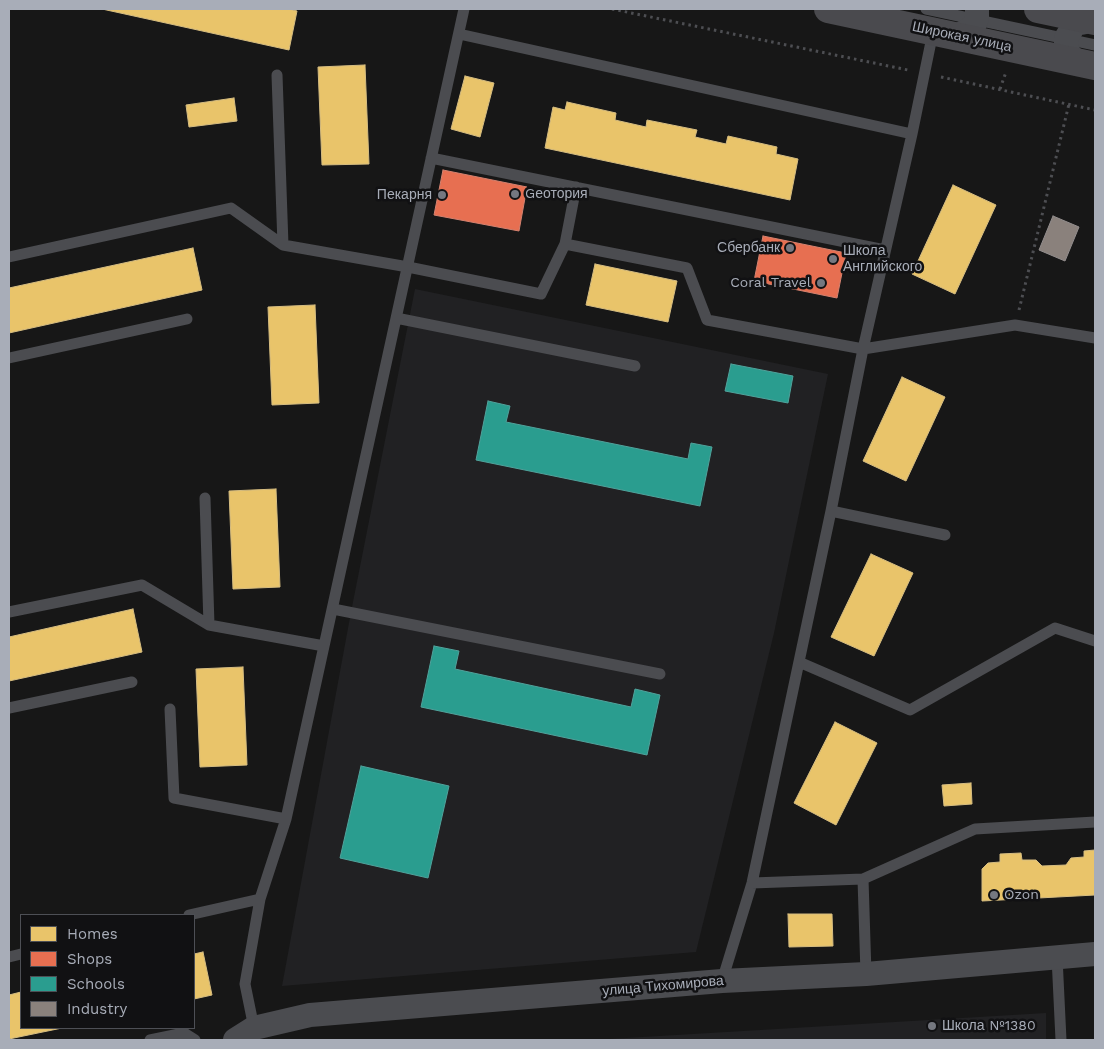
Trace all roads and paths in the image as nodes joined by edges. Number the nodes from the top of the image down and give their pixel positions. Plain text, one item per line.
1 (464, 9) edge
2 (612, 9) edge
3 (828, 9) edge
4 (1038, 9) edge
5 (977, 14) edge
6 (937, 25) edge
7 (459, 34) junction
8 (1093, 37) edge
9 (1066, 39) junction
10 (1008, 67) dead end
11 (924, 74) junction
12 (277, 75) dead end
13 (1000, 89) junction
14 (1069, 104) junction
15 (1095, 110) edge
16 (912, 134) junction
17 (431, 158) junction
18 (576, 187) junction
19 (565, 244) junction
20 (283, 246) junction
21 (885, 250) junction
22 (9, 257) edge
23 (408, 267) junction
24 (396, 318) junction
25 (187, 319) dead end
26 (1015, 326) junction
27 (1095, 338) edge
28 (862, 349) junction
29 (9, 358) edge
30 (635, 366) dead end
31 (205, 498) dead end
32 (831, 511) junction
33 (945, 535) dead end
34 (333, 609) junction
35 (9, 612) edge
36 (209, 625) junction
37 (1095, 641) edge
38 (324, 646) junction
39 (799, 662) junction
40 (660, 674) dead end
41 (132, 682) dead end
42 (9, 708) edge
43 (170, 709) dead end
44 (286, 819) junction
45 (1095, 822) edge
46 (863, 880) junction
47 (752, 883) junction
48 (260, 899) junction
49 (192, 914) edge
50 (1095, 954) edge
51 (1057, 957) junction
52 (866, 974) junction
53 (722, 981) junction
54 (245, 1034) edge
55 (150, 1040) edge
56 (195, 1040) edge
57 (1061, 1040) edge

1 - 7 lane
2 - 11 path
3 - 6 main road, Широкая улица
4 - 8 main road
5 - 6 lane, Широкая улица
5 - 6 street
5 - 9 lane, Широкая улица
6 - 8 main road, Широкая улица
6 - 11 lane
7 - 16 lane
7 - 17 lane
8 - 9 street
8 - 9 street
10 - 13 path
11 - 13 path
11 - 16 lane
12 - 20 lane
13 - 14 path
14 - 15 path
14 - 26 path
16 - 21 lane
17 - 18 lane
17 - 23 lane
18 - 19 lane
18 - 21 lane
19 - 23 lane
19 - 28 lane
20 - 22 lane
20 - 23 lane
21 - 28 lane
23 - 24 lane
24 - 30 lane
24 - 34 lane
25 - 29 lane
26 - 27 lane
26 - 28 lane
28 - 32 lane
31 - 36 lane
32 - 33 lane
32 - 39 lane
34 - 38 lane
34 - 40 lane
35 - 36 lane
36 - 38 lane
37 - 39 lane
38 - 44 lane
39 - 47 lane
41 - 42 lane
43 - 44 lane
44 - 48 lane
45 - 46 lane
46 - 47 lane
46 - 52 lane
47 - 53 lane
48 - 49 lane
48 - 54 lane
50 - 51 street, улица Тихомирова
51 - 52 street, улица Тихомирова
51 - 57 lane
52 - 53 street, улица Тихомирова
53 - 54 street, улица Тихомирова
55 - 56 lane

